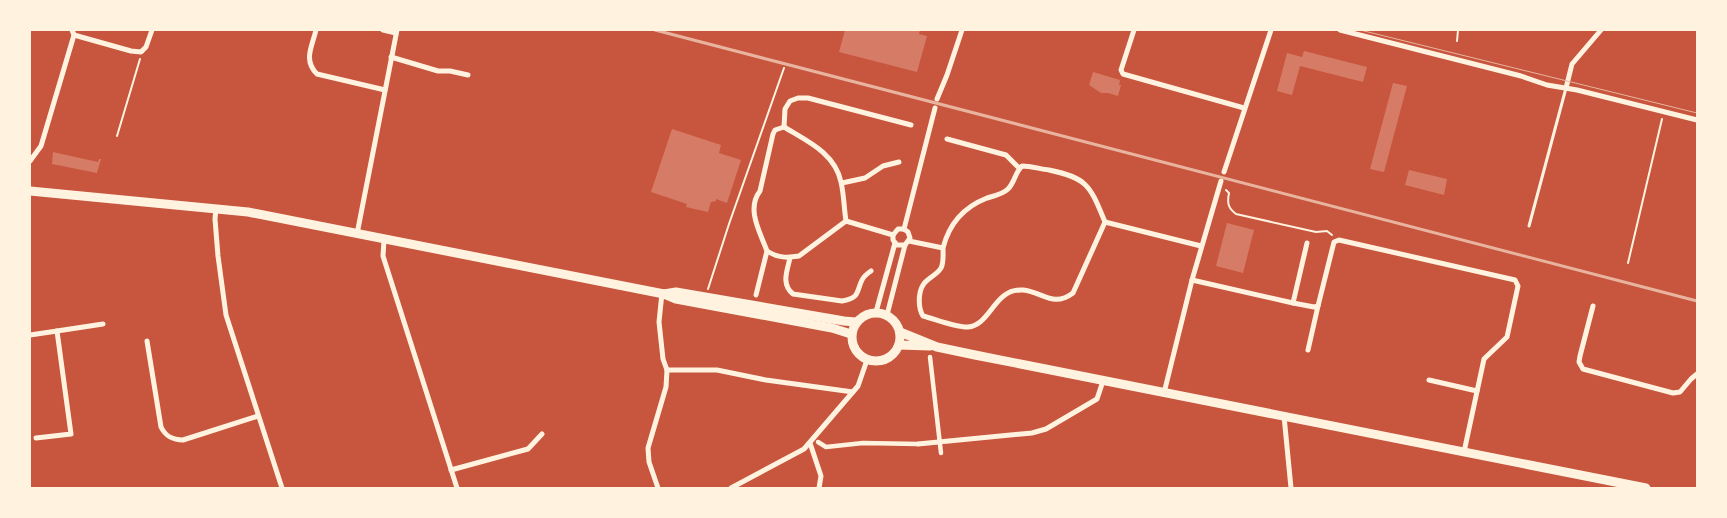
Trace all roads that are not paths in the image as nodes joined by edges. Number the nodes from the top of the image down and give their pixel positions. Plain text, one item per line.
1 (152, 30) edge
2 (316, 30) edge
3 (383, 30) edge
4 (962, 30) edge
5 (1134, 30) edge
6 (1270, 30) edge
7 (1340, 30) edge
8 (1601, 30) edge
9 (73, 32) edge
10 (397, 32) edge
11 (391, 57) junction
12 (468, 75) dead end
13 (1566, 88) junction
14 (385, 90) junction
15 (937, 99) dead end
16 (935, 108) dead end
17 (1244, 108) junction
18 (1697, 120) edge
19 (911, 125) dead end
20 (784, 127) junction
21 (947, 139) dead end
22 (30, 161) edge
23 (899, 162) dead end
24 (1019, 168) junction
25 (1224, 172) dead end
26 (1221, 181) dead end
27 (842, 183) junction
28 (30, 191) edge
29 (216, 208) junction
30 (846, 221) junction
31 (1105, 222) junction
32 (1529, 226) dead end
33 (904, 229) junction
34 (357, 234) junction
35 (893, 235) junction
36 (384, 240) junction
37 (895, 243) junction
38 (907, 243) junction
39 (1307, 243) dead end
40 (1202, 246) junction
41 (943, 248) junction
42 (767, 251) junction
43 (790, 258) junction
44 (871, 271) dead end
45 (1192, 280) junction
46 (663, 294) junction
47 (756, 295) dead end
48 (1293, 303) junction
49 (1318, 306) junction
50 (1593, 306) dead end
51 (876, 312) junction
52 (887, 315) junction
53 (856, 322) junction
54 (103, 324) dead end
55 (57, 330) junction
56 (900, 332) junction
57 (851, 334) junction
58 (30, 335) edge
59 (147, 341) dead end
60 (899, 345) junction
61 (937, 347) junction
62 (1308, 350) dead end
63 (930, 357) dead end
64 (867, 360) junction
65 (667, 370) junction
66 (1697, 374) edge
67 (1429, 380) dead end
68 (1103, 382) junction
69 (1477, 391) junction
70 (853, 392) junction
71 (1164, 394) junction
72 (258, 416) junction
73 (1284, 416) junction
74 (542, 434) dead end
75 (36, 438) dead end
76 (818, 442) dead end
77 (940, 442) junction
78 (810, 443) junction
79 (918, 444) joint
80 (1464, 452) junction
81 (941, 453) dead end
82 (451, 470) junction
83 (282, 488) edge
84 (457, 488) edge
85 (658, 488) edge
86 (731, 488) edge
87 (819, 488) edge
88 (1291, 488) edge
89 (1646, 488) edge

1 - 9 street
2 - 14 street
3 - 10 street
4 - 15 street
5 - 17 street
6 - 17 street
7 - 13 street
8 - 13 street
9 - 22 street
10 - 11 street
11 - 12 street
11 - 14 street
13 - 18 street
13 - 32 lane
14 - 34 street
16 - 33 street
17 - 25 street
19 - 20 street
20 - 27 street
20 - 42 street
21 - 24 street
23 - 27 street
24 - 31 street
24 - 41 street
26 - 40 street
27 - 30 street
28 - 29 main road
29 - 34 main road
29 - 72 street
30 - 35 street
30 - 43 street
31 - 40 street
31 - 41 street
33 - 35 street
33 - 38 street
34 - 36 main road
35 - 37 street
36 - 46 main road
36 - 82 street
37 - 38 street
37 - 51 street
38 - 41 street
38 - 52 street
39 - 48 street
40 - 45 street
42 - 43 street
42 - 47 street
43 - 44 street
45 - 48 street
45 - 71 street
46 - 53 main road
46 - 57 main road
46 - 65 street
48 - 49 street
49 - 62 street
49 - 69 street
50 - 66 street
51 - 52 main road
51 - 53 main road
52 - 56 main road
53 - 57 main road
54 - 55 street
55 - 58 street
55 - 75 street
56 - 60 main road
56 - 61 main road
57 - 64 main road
59 - 72 street
60 - 61 main road
60 - 64 main road
61 - 68 main road
63 - 77 street
64 - 70 street
65 - 70 street
65 - 85 street
67 - 69 street
68 - 71 main road
68 - 77 street
69 - 80 street
70 - 78 street
71 - 73 main road
72 - 83 street
73 - 80 main road
73 - 88 street
74 - 82 street
76 - 79 street
77 - 79 street
77 - 81 street
78 - 86 street
78 - 87 street
80 - 89 main road
82 - 84 street

